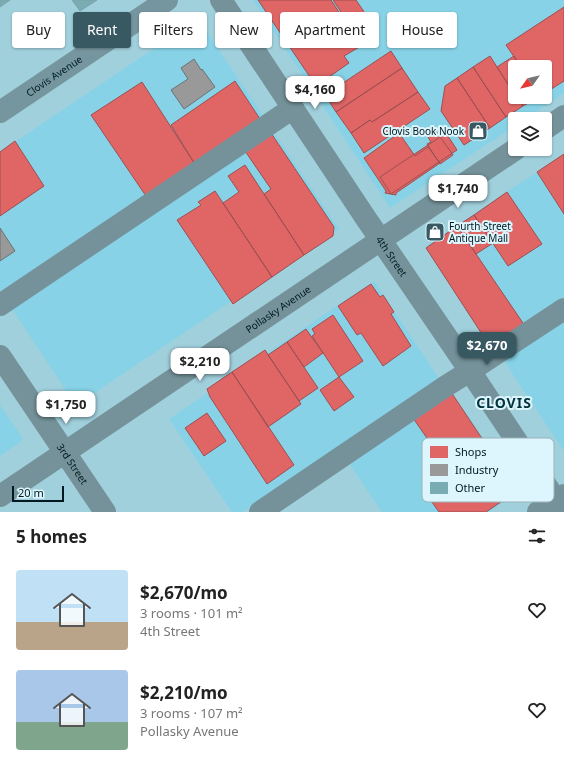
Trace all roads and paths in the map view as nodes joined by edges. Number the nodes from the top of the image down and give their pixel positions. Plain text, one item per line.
1 (167, 0) edge
2 (221, 0) edge
3 (293, 108) junction
4 (0, 112) edge
5 (564, 116) edge
6 (552, 124) edge
7 (508, 154) edge
8 (381, 240) junction
9 (0, 305) edge
10 (564, 309) edge
11 (0, 356) edge
12 (470, 372) junction
13 (516, 438) edge
14 (65, 453) junction
15 (554, 493) edge
16 (0, 496) edge
17 (561, 503) edge
18 (104, 512) edge
19 (260, 512) edge
20 (538, 512) edge

1 - 4 main road, Clovis Avenue
2 - 3 street, 4th Street
3 - 8 street, 4th Street
3 - 9 street
5 - 6 street
7 - 8 street, Pollasky Avenue
8 - 12 street, 4th Street
8 - 14 street, Pollasky Avenue
10 - 12 street
11 - 14 street, 3rd Street
12 - 13 street, 4th Street
12 - 19 street
14 - 16 street, Pollasky Avenue
14 - 18 street, 3rd Street
15 - 17 street, 4th Street
17 - 20 street

